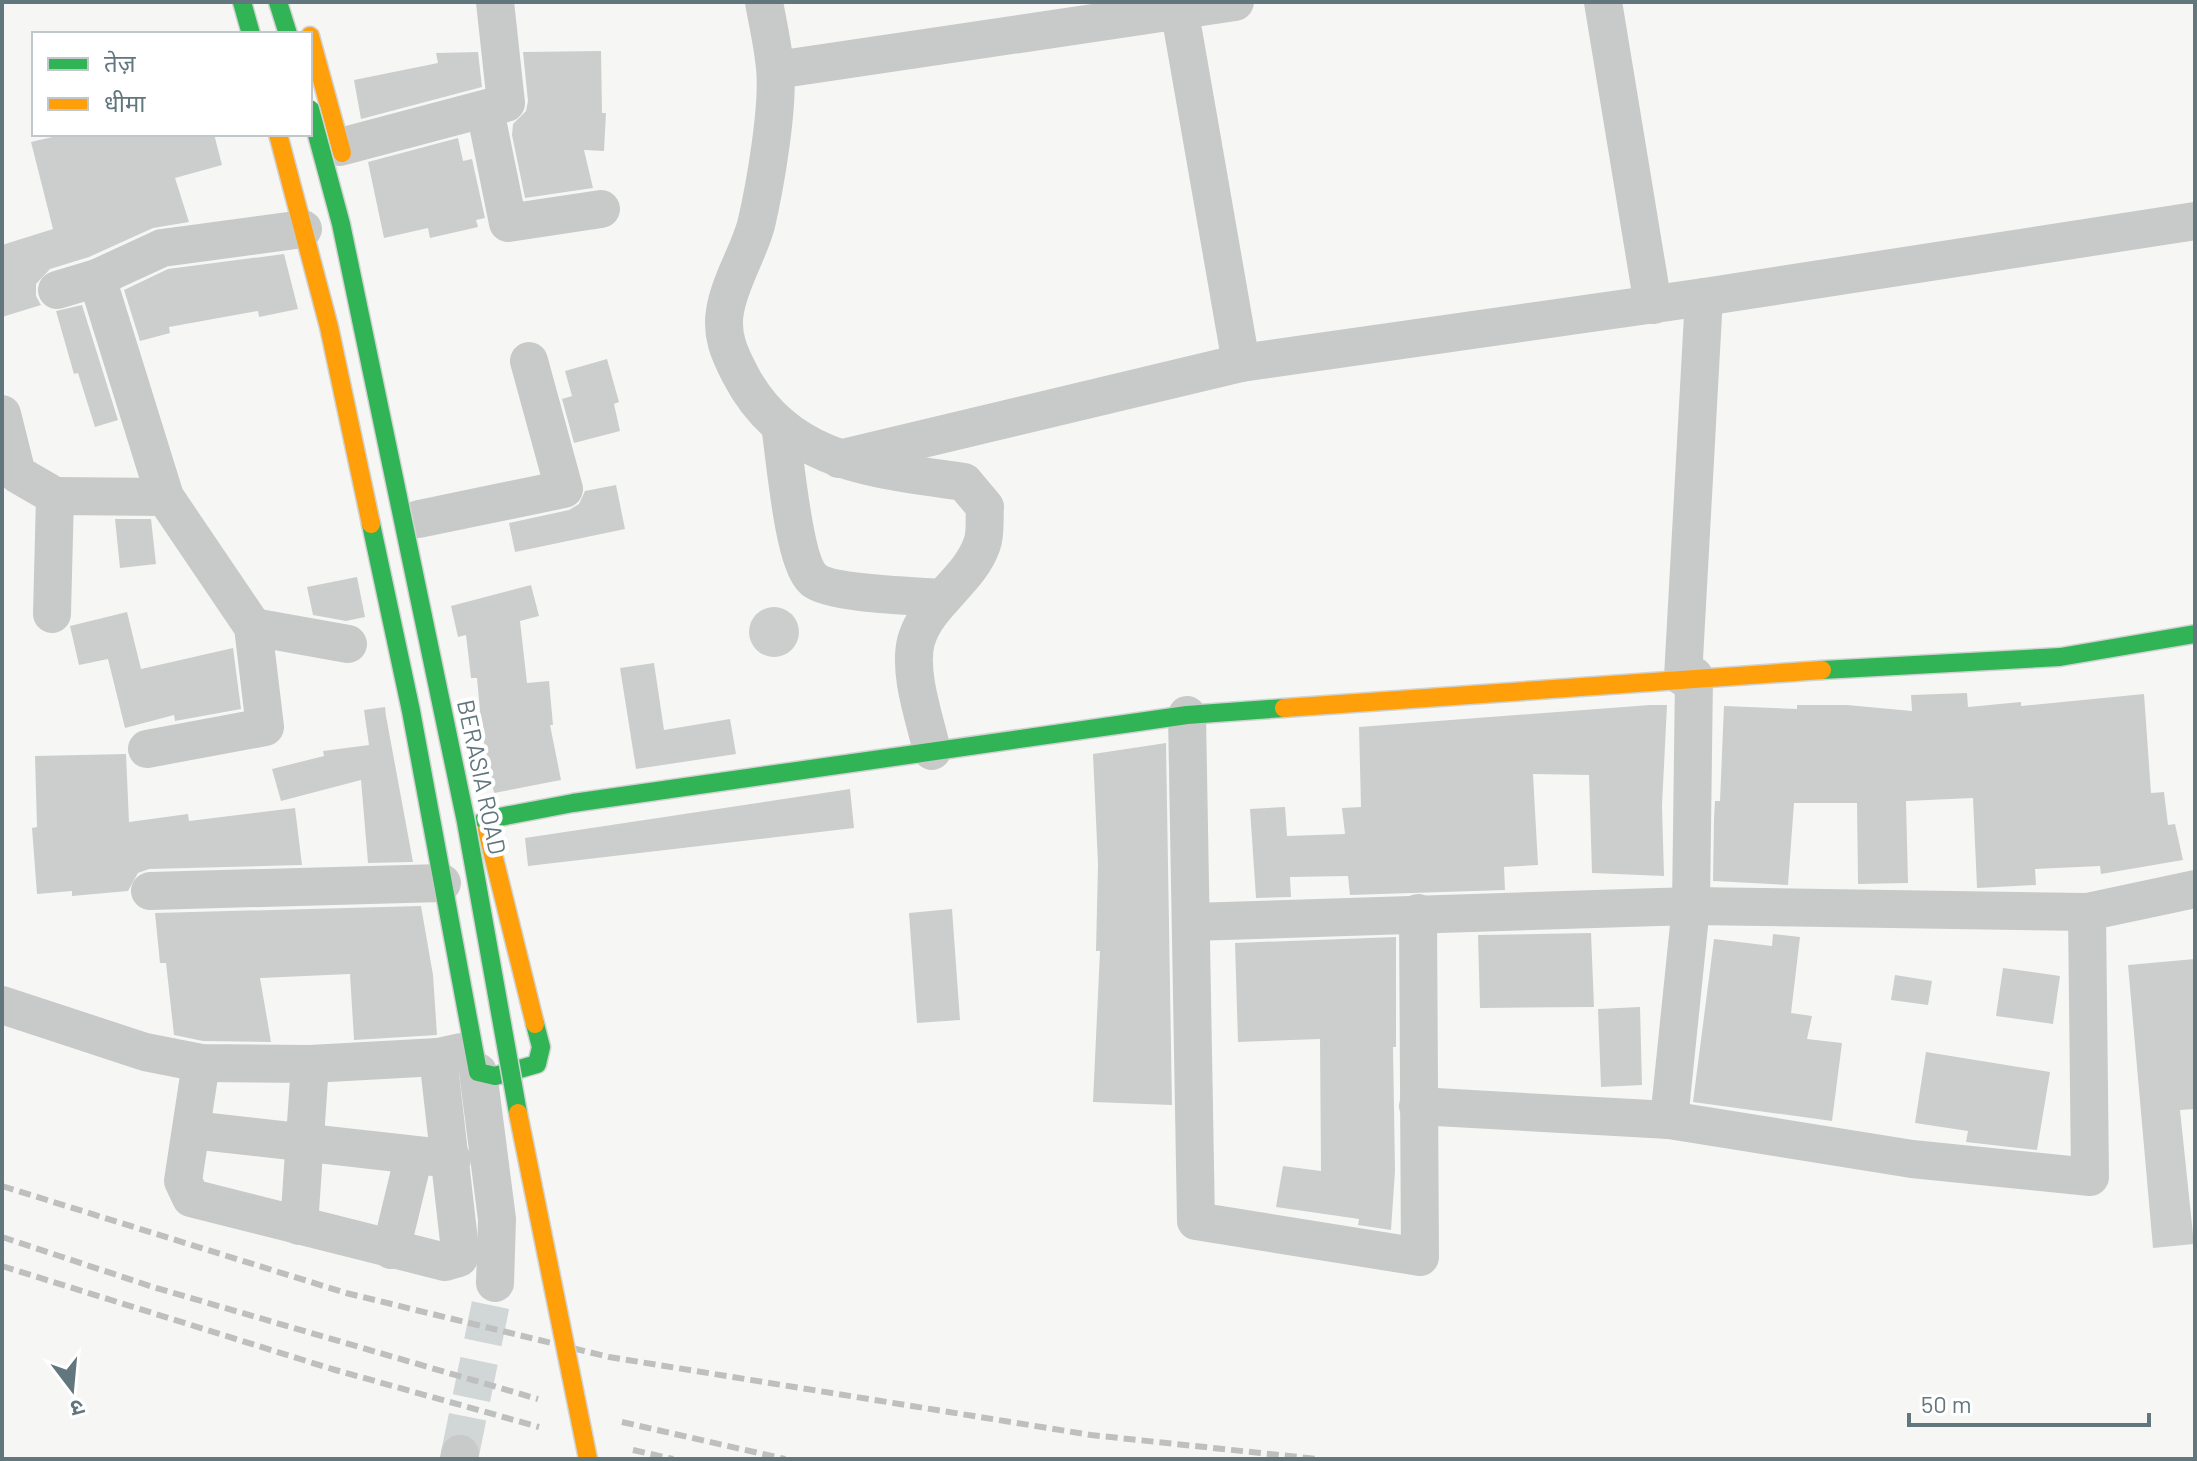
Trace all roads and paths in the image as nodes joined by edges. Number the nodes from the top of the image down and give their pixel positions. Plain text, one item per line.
1 (242, 2) edge
2 (278, 2) edge
3 (495, 2) edge
4 (764, 2) edge
5 (1235, 2) edge
6 (1603, 2) edge
7 (1178, 6) edge
8 (250, 32) edge
9 (287, 32) edge
10 (312, 46) edge
11 (776, 70) junction
12 (485, 110) junction
13 (312, 116) edge
14 (279, 136) edge
15 (340, 147) junction
16 (601, 209) dead end
17 (2195, 221) edge
18 (303, 229) junction
19 (97, 278) junction
20 (57, 290) dead end
21 (1704, 297) junction
22 (1653, 305) junction
23 (529, 361) dead end
24 (1241, 363) junction
25 (2, 414) edge
26 (780, 425) junction
27 (839, 459) junction
28 (10, 476) edge
29 (55, 496) junction
30 (165, 497) junction
31 (419, 519) junction
32 (943, 598) junction
33 (52, 614) dead end
34 (253, 627) junction
35 (2195, 634) edge
36 (348, 644) dead end
37 (1689, 677) junction
38 (1187, 715) junction
39 (147, 749) dead end
40 (932, 751) junction
41 (484, 820) junction
42 (442, 883) junction
43 (2195, 889) edge
44 (150, 891) dead end
45 (1691, 906) junction
46 (2087, 912) junction
47 (1418, 913) junction
48 (1192, 922) junction
49 (2, 1005) edge
50 (462, 1059) junction
51 (201, 1063) junction
52 (310, 1064) junction
53 (1418, 1106) junction
54 (1669, 1120) junction
55 (192, 1130) junction
56 (305, 1143) junction
57 (414, 1155) junction
58 (452, 1159) junction
59 (299, 1226) junction
60 (391, 1250) junction
61 (495, 1283) tunnel mouth
62 (588, 1459) edge

1 - 8 street
2 - 9 street
3 - 12 street
4 - 11 street
5 - 7 street
6 - 22 street
7 - 11 street
7 - 24 street
10 - 15 street
11 - 26 street
12 - 15 street
12 - 16 street
13 - 62 street, BERASIA ROAD, bridge
14 - 18 street
15 - 31 street
17 - 21 street
18 - 19 street
18 - 42 street
19 - 20 street
19 - 30 street
21 - 22 street
21 - 37 street
22 - 24 street
23 - 31 street
24 - 27 street
25 - 28 street
26 - 27 street
26 - 32 street
27 - 32 street
28 - 29 street
29 - 30 street
29 - 33 street
30 - 34 street
31 - 41 street
32 - 40 street
34 - 36 street
34 - 39 street
35 - 37 street
37 - 38 street
37 - 45 street
38 - 40 street
38 - 48 street
40 - 41 street
41 - 50 street
42 - 44 street
42 - 50 street
43 - 46 street
45 - 46 street
45 - 47 street
45 - 54 street
46 - 54 street
47 - 48 street
47 - 53 street
48 - 53 street
49 - 51 street
50 - 52 street
50 - 58 street
50 - 61 street
51 - 52 street
51 - 55 street
52 - 56 street
53 - 54 street
55 - 56 street
55 - 59 street
56 - 57 street
56 - 59 street
57 - 58 street
57 - 60 street
58 - 60 street
59 - 60 street

